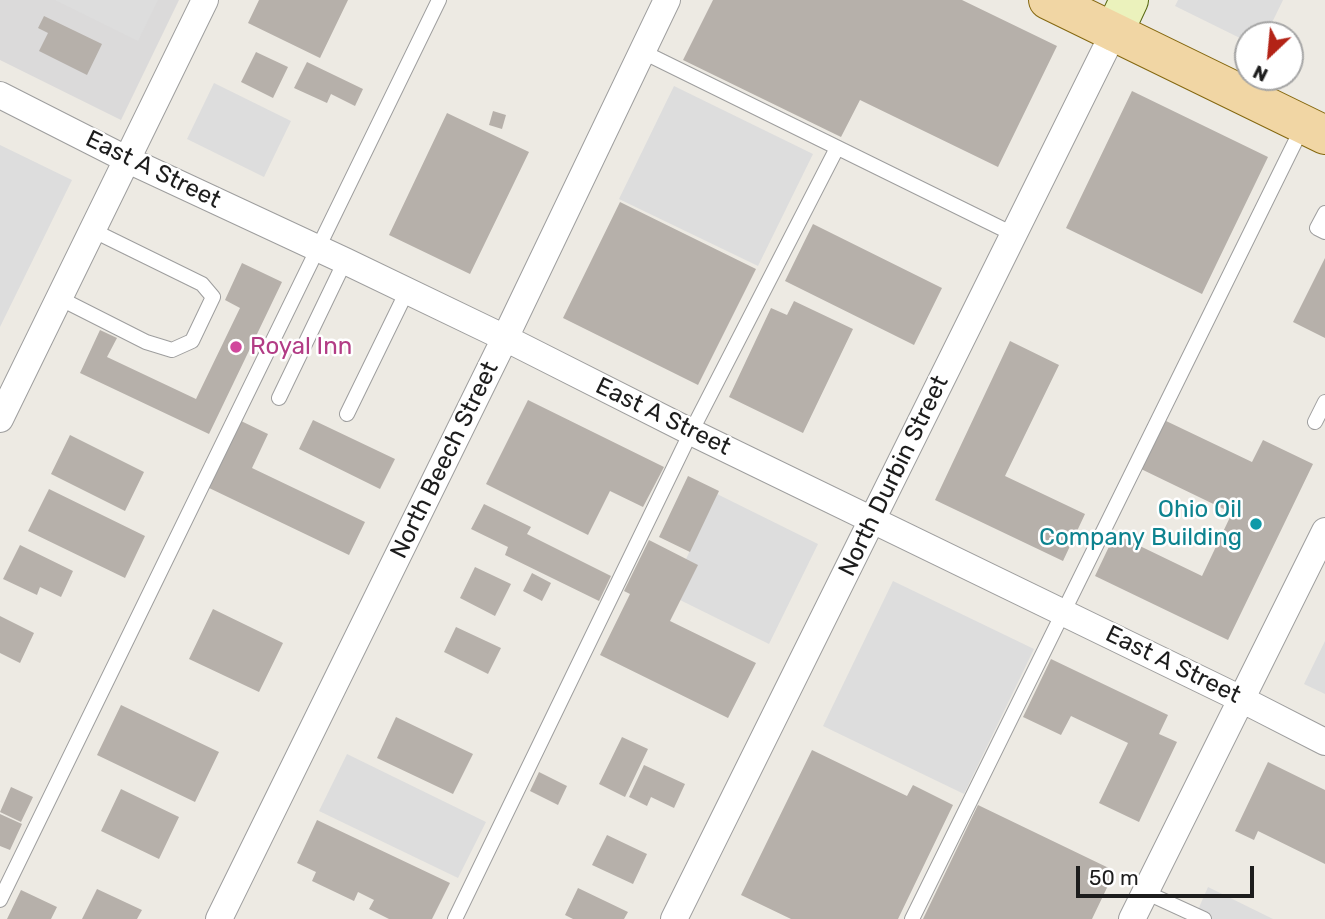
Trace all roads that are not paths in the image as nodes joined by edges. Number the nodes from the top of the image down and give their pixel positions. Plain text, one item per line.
1 (205, 0) edge
2 (439, 0) edge
3 (667, 0) edge
4 (1048, 0) edge
5 (1121, 16) edge
6 (641, 51) junction
7 (0, 95) edge
8 (1314, 129) edge
9 (837, 148) junction
10 (126, 159) junction
11 (1325, 213) edge
12 (92, 230) junction
13 (1321, 230) edge
14 (1013, 234) junction
15 (318, 248) junction
16 (345, 261) junction
17 (407, 291) junction
18 (59, 298) junction
19 (505, 338) junction
20 (279, 398) dead end
21 (1325, 401) edge
22 (347, 414) dead end
23 (0, 419) edge
24 (1315, 422) dead end
25 (691, 432) junction
26 (873, 519) junction
27 (1325, 531) edge
28 (1063, 612) junction
29 (1241, 699) junction
30 (1325, 742) edge
31 (1145, 892) junction
32 (0, 900) edge
33 (219, 919) edge
34 (455, 919) edge
35 (674, 919) edge
36 (912, 919) edge
37 (1132, 919) edge
38 (1204, 919) edge

1 - 10 street
2 - 15 lane
3 - 6 street, North Beech Street
4 - 5 main road
5 - 8 main road
5 - 14 street, North Durbin Street
6 - 9 lane
6 - 19 street, North Beech Street
7 - 10 street, East A Street
8 - 28 lane
9 - 14 lane
9 - 25 lane
10 - 12 street
10 - 15 street, East A Street
11 - 13 lane
12 - 18 street
12 - 18 lane
14 - 26 street, North Durbin Street
15 - 16 street, East A Street
15 - 32 lane
16 - 17 street, East A Street
16 - 20 lane
17 - 19 street, East A Street
17 - 22 lane
18 - 23 street
19 - 25 street, East A Street
19 - 33 street, North Beech Street
21 - 24 lane
25 - 26 street, East A Street
25 - 34 lane
26 - 28 street, East A Street
26 - 35 street, North Durbin Street
27 - 29 street
28 - 29 street, East A Street
28 - 36 lane
29 - 30 street, East A Street
29 - 31 street
31 - 37 street
31 - 38 lane

